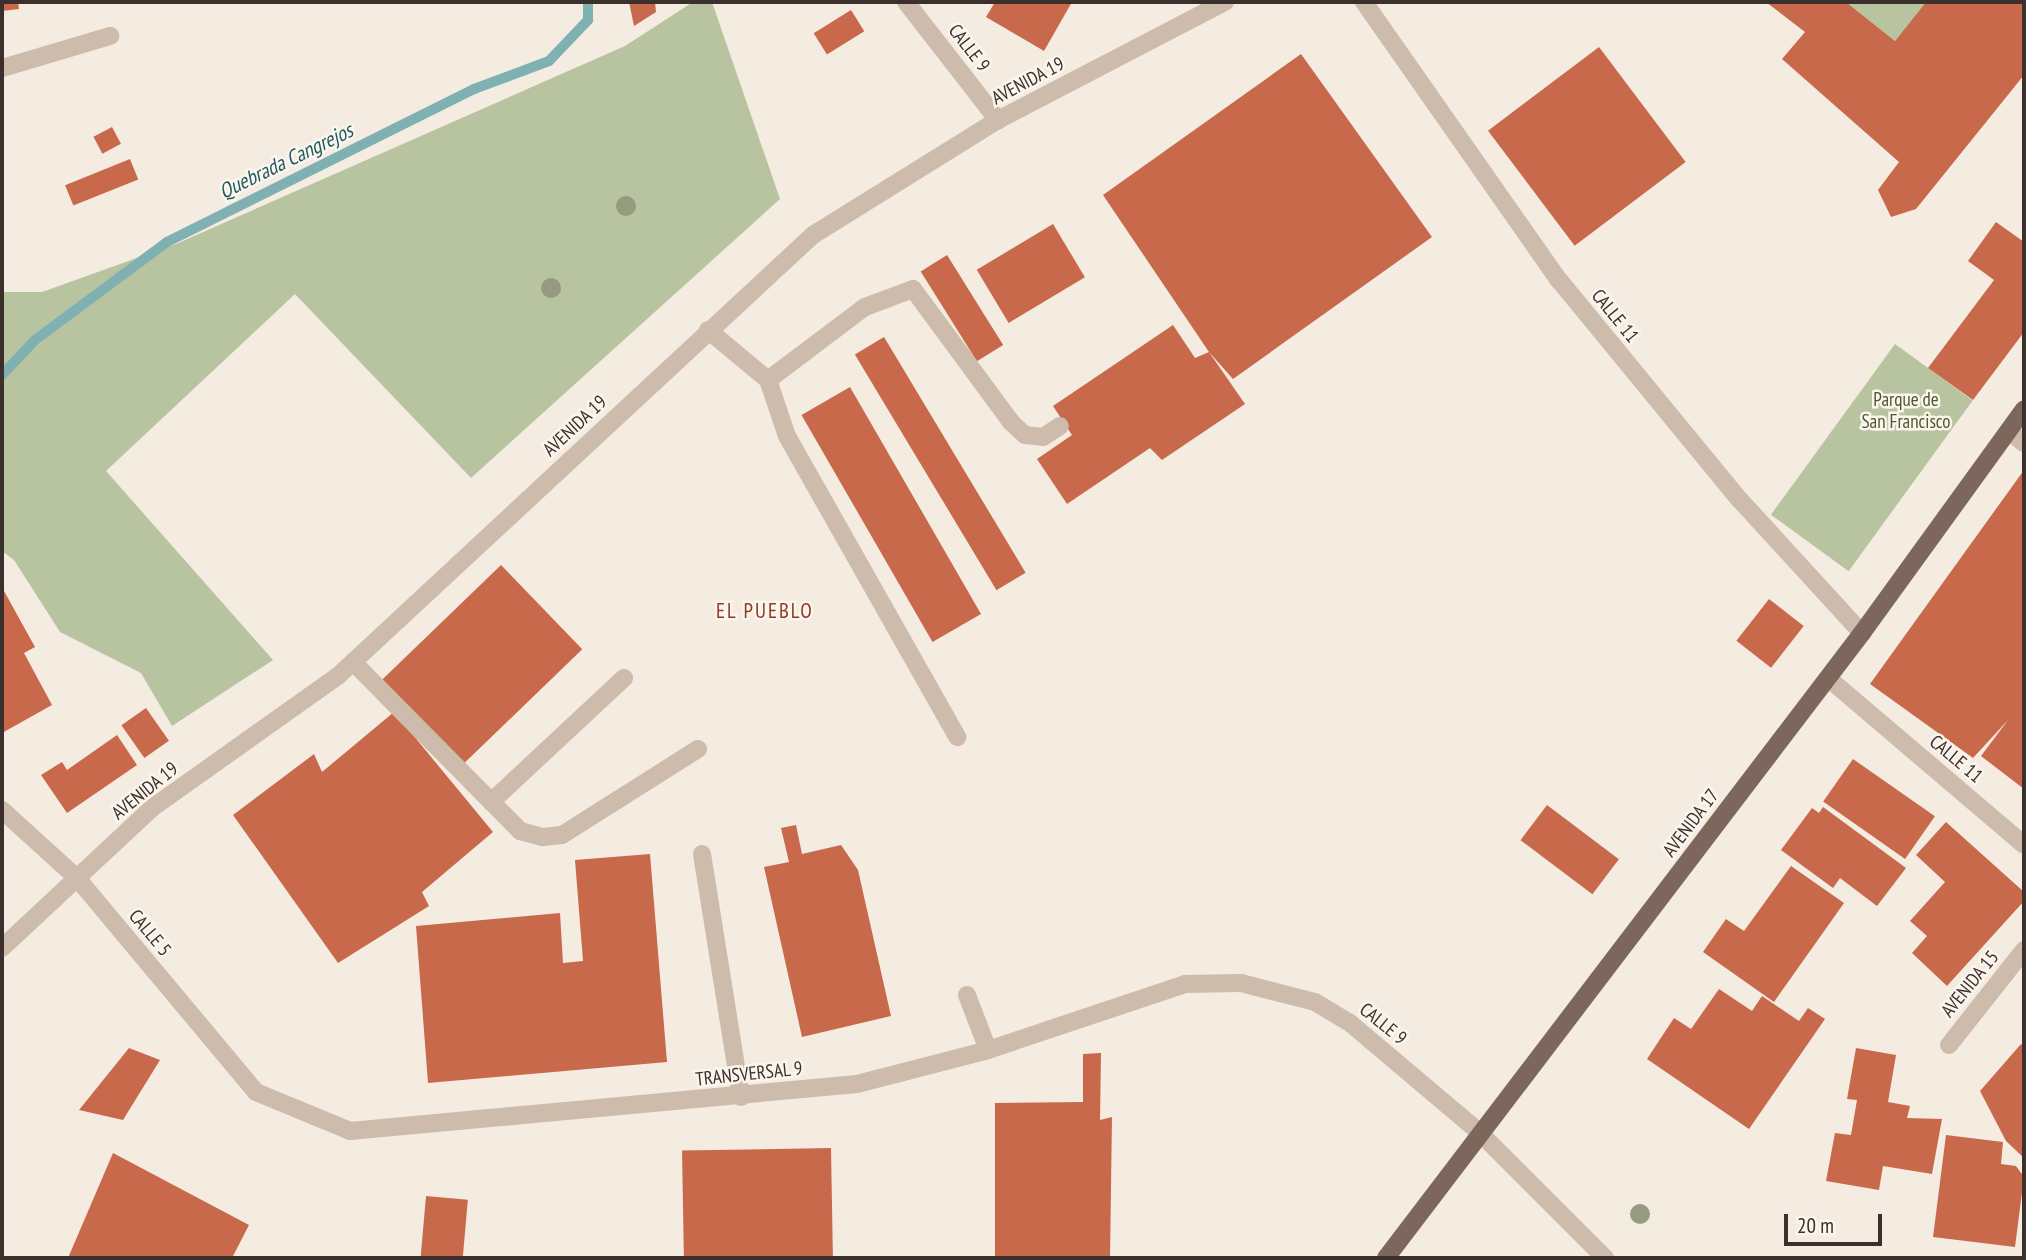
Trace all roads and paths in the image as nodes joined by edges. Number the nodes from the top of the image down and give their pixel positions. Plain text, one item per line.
1 (906, 2) edge
2 (1225, 2) edge
3 (1364, 2) edge
4 (110, 36) dead end
5 (2, 68) edge
6 (998, 120) junction
7 (708, 330) junction
8 (768, 380) junction
9 (2024, 410) edge
10 (1060, 426) dead end
11 (2009, 431) junction
12 (2024, 443) edge
13 (1863, 633) junction
14 (353, 662) junction
15 (624, 678) dead end
16 (1828, 678) junction
17 (957, 737) dead end
18 (698, 749) dead end
19 (491, 802) junction
20 (2, 810) edge
21 (2024, 845) edge
22 (702, 855) dead end
23 (77, 878) junction
24 (2, 948) edge
25 (2024, 950) edge
26 (1241, 983) joint
27 (967, 995) dead end
28 (1949, 1045) dead end
29 (988, 1050) junction
30 (256, 1092) joint
31 (741, 1097) junction
32 (1480, 1133) junction
33 (1386, 1258) edge
34 (1605, 1258) edge

1 - 6 street, CALLE 9
2 - 6 street, AVENIDA 19
3 - 13 street, CALLE 11
4 - 5 street
6 - 7 street, AVENIDA 19
7 - 8 street
7 - 14 street, AVENIDA 19
8 - 10 street
8 - 17 street
9 - 11 main road, AVENIDA 17
11 - 12 street
11 - 13 main road, AVENIDA 17
13 - 16 main road, AVENIDA 17
14 - 19 street
14 - 23 street, AVENIDA 19
15 - 19 street
16 - 21 street, CALLE 11
16 - 32 main road, AVENIDA 17
18 - 19 street
20 - 23 street, CALLE 5
22 - 31 street
23 - 24 street, AVENIDA 19
23 - 30 street, CALLE 5
25 - 28 street, AVENIDA 15
26 - 29 street, TRANSVERSAL 9
26 - 32 street, CALLE 9
27 - 29 street
29 - 31 street, TRANSVERSAL 9
30 - 31 street, TRANSVERSAL 9
32 - 33 main road, AVENIDA 17
32 - 34 street, CALLE 9

